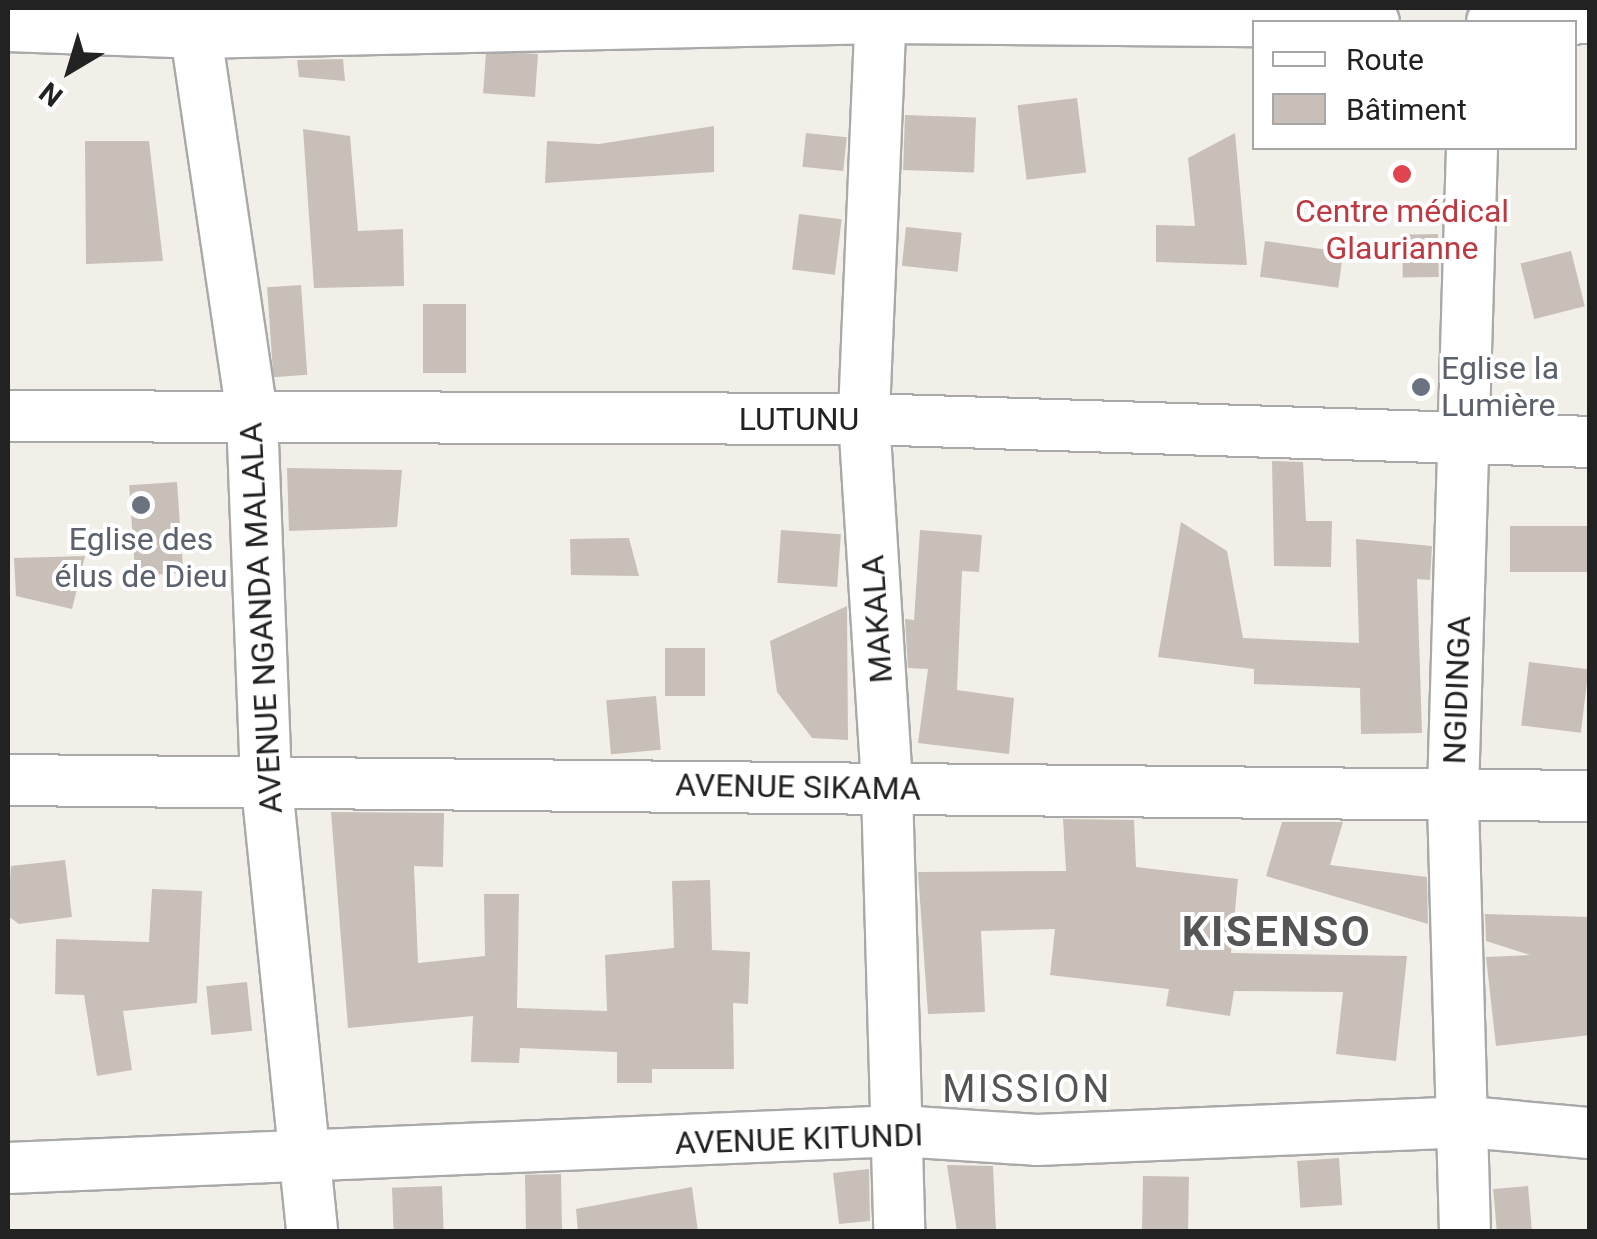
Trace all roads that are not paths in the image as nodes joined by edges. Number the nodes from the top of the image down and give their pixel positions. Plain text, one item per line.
1 (881, 13) edge
2 (1590, 18) edge
3 (194, 20) edge
4 (1264, 20) edge
5 (1541, 20) edge
6 (8, 26) edge
7 (1472, 150) edge
8 (8, 416) edge
9 (252, 416) junction
10 (864, 419) junction
11 (1466, 440) junction
12 (1590, 442) edge
13 (266, 776) junction
14 (8, 780) edge
15 (888, 789) junction
16 (1454, 792) junction
17 (1590, 796) edge
18 (1468, 1122) junction
19 (899, 1131) junction
20 (1590, 1132) edge
21 (302, 1163) junction
22 (8, 1168) edge
23 (312, 1232) edge
24 (900, 1232) edge
25 (1466, 1232) edge

1 - 3 street
1 - 4 street
1 - 10 street, MAKALA
2 - 5 street
3 - 6 street
3 - 9 street, AVENUE NGANDA MALALA
7 - 11 street, NGIDINGA
8 - 9 street, LUTUNU
9 - 10 street, LUTUNU
9 - 13 street, AVENUE NGANDA MALALA
10 - 11 street, LUTUNU
10 - 15 street, MAKALA
11 - 12 street, LUTUNU
11 - 16 street, NGIDINGA
13 - 14 street, AVENUE SIKAMA
13 - 15 street, AVENUE SIKAMA
13 - 21 street, AVENUE NGANDA MALALA
15 - 16 street, AVENUE SIKAMA
15 - 19 street, MAKALA
16 - 17 street, AVENUE SIKAMA
16 - 18 street, NGIDINGA
18 - 19 street, AVENUE KITUNDI
18 - 20 street, AVENUE KITUNDI
18 - 25 street, NGIDINGA
19 - 21 street, AVENUE KITUNDI
19 - 24 street, MAKALA
21 - 22 street, AVENUE KITUNDI
21 - 23 street, AVENUE NGANDA MALALA

